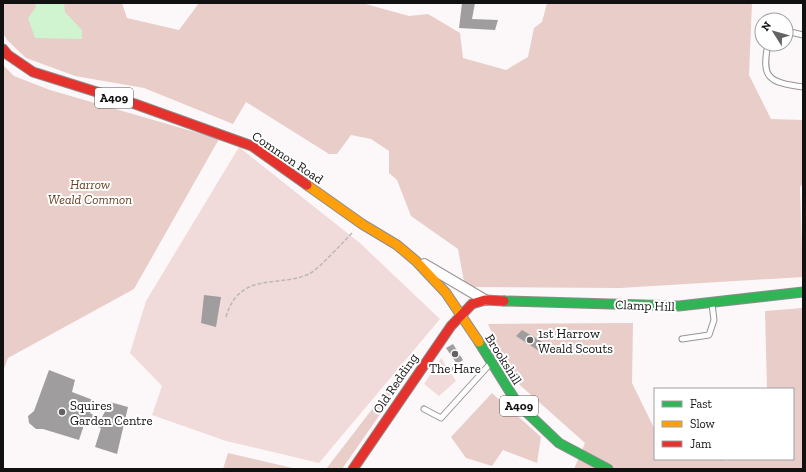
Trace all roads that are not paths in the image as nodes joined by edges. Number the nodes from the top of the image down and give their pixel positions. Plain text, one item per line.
1 (3, 49) edge
2 (766, 52) edge
3 (803, 87) edge
4 (416, 261) junction
5 (803, 292) edge
6 (486, 300) junction
7 (712, 303) junction
8 (461, 314) junction
9 (682, 338) dead end
10 (491, 363) junction
11 (424, 409) dead end
12 (353, 469) edge
13 (608, 469) edge

1 - 4 main road, Common Road / A409
2 - 3 lane
4 - 6 street, Clamp Hill
4 - 8 main road, Common Road / A409
5 - 7 main road, Clamp Hill
6 - 7 main road, Clamp Hill
6 - 8 main road, Clamp Hill
7 - 9 lane
8 - 10 main road, Brookshill / A409
8 - 12 main road, Old Redding
10 - 11 lane
10 - 13 main road, Brookshill / A409

